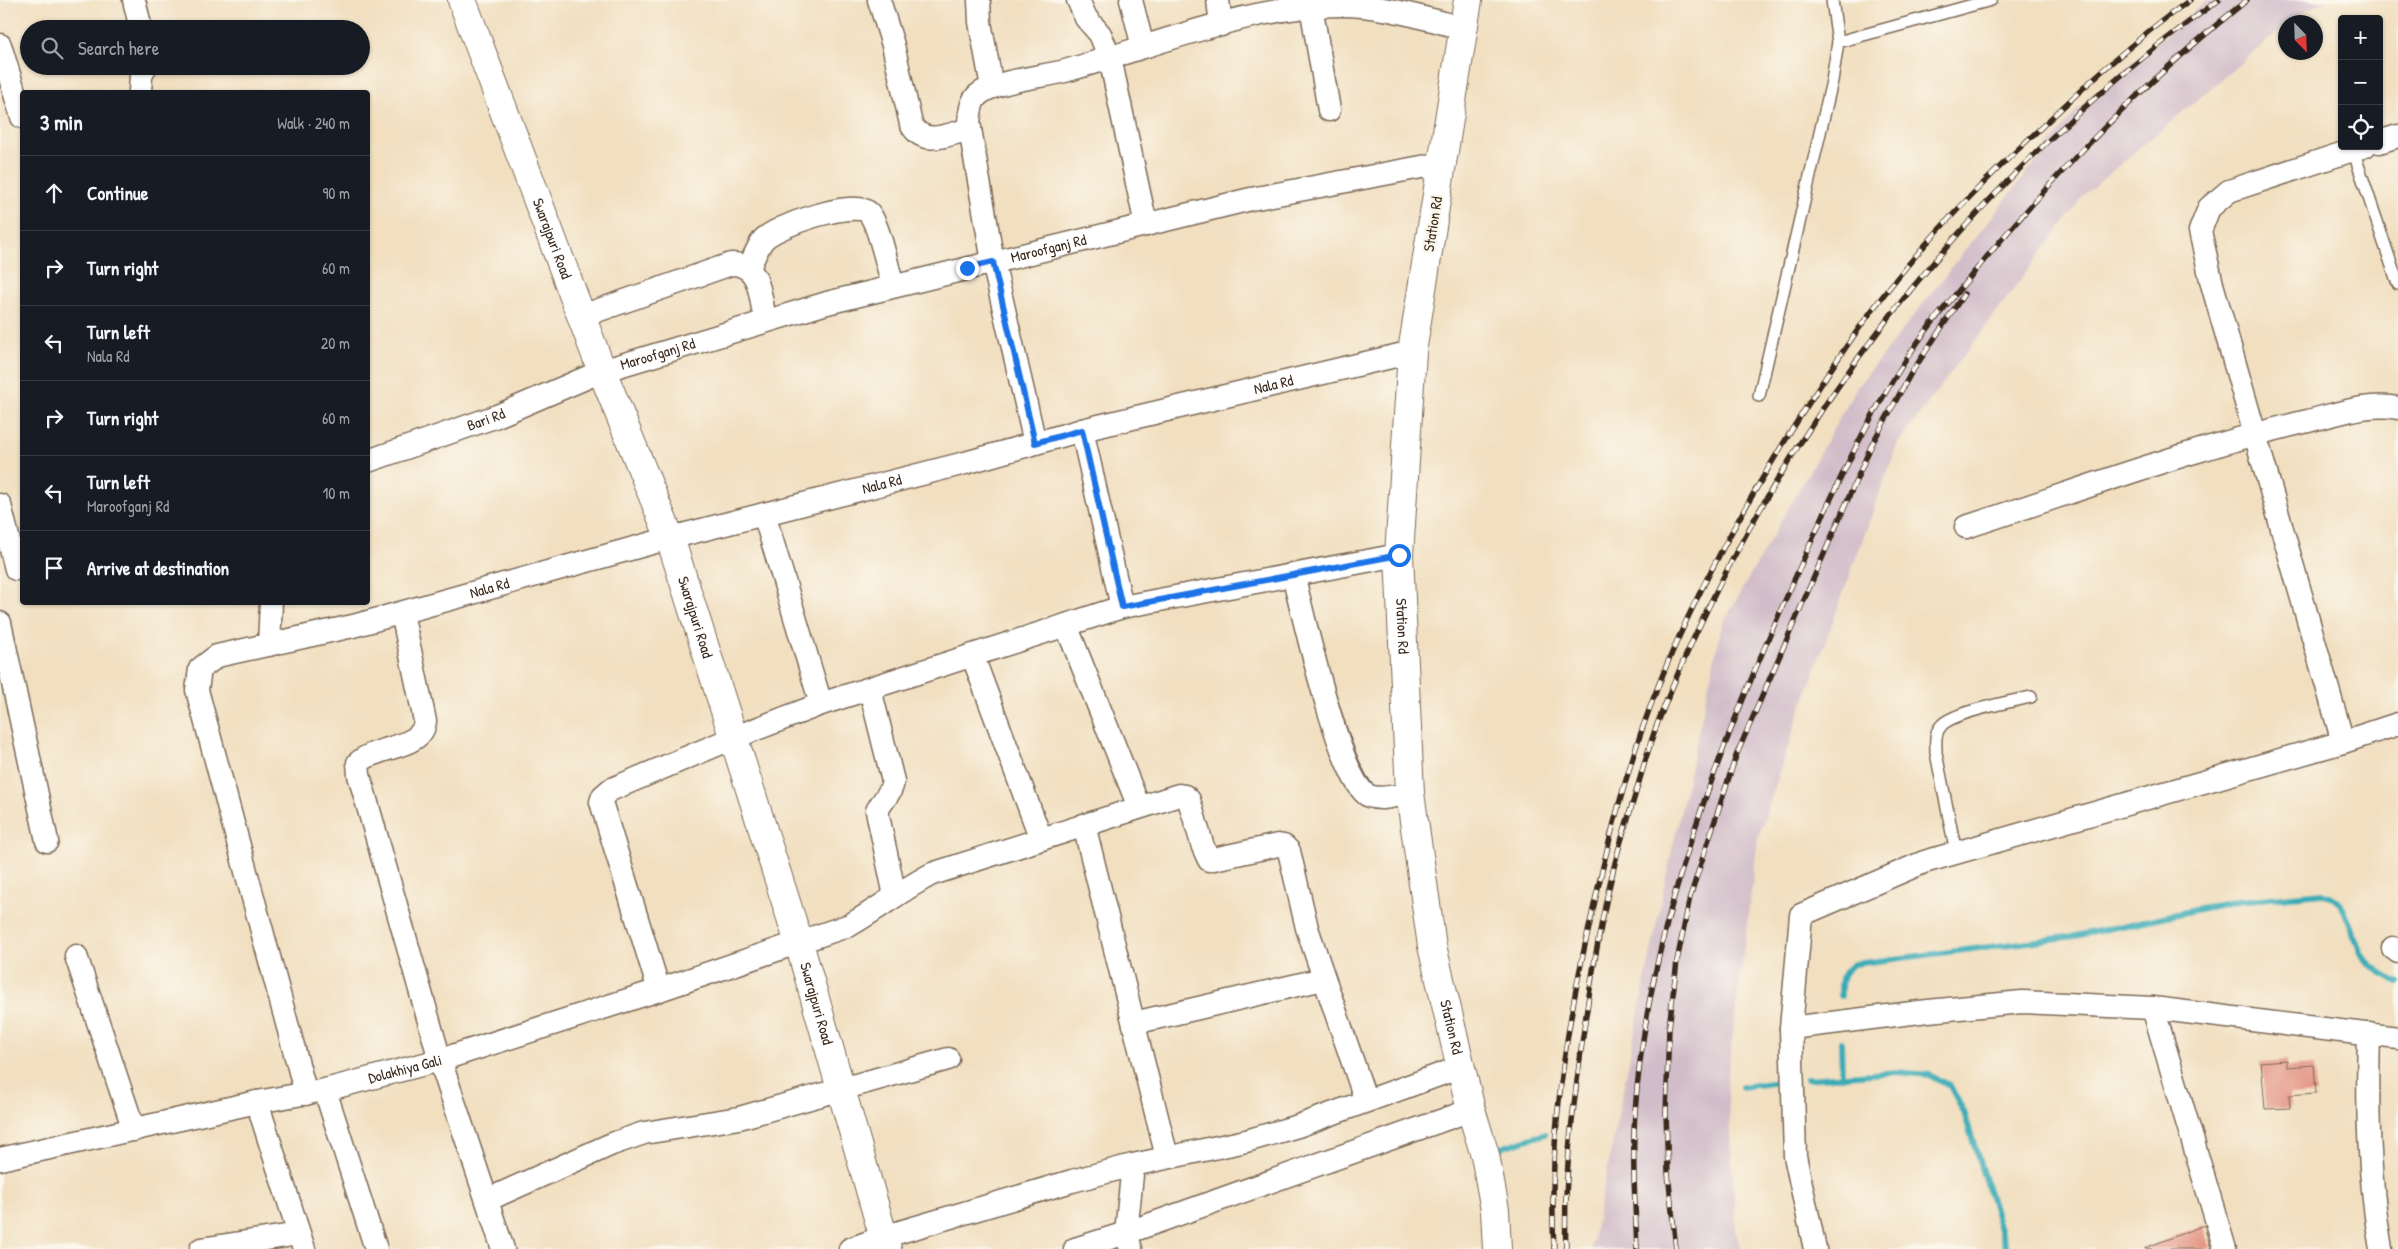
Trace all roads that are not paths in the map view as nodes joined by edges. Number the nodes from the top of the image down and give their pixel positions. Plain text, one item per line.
1 (134, 0) edge
2 (462, 0) edge
3 (879, 0) edge
4 (979, 0) edge
5 (1078, 0) edge
6 (1131, 0) edge
7 (1218, 0) edge
8 (1468, 0) edge
9 (1832, 0) edge
10 (1991, 0) edge
11 (1340, 2) edge
12 (1311, 6) junction
13 (139, 20) edge
14 (1221, 25) junction
15 (1463, 28) junction
16 (1838, 42) junction
17 (0, 45) edge
18 (1143, 47) junction
19 (1110, 58) junction
20 (142, 75) edge
21 (992, 87) junction
22 (140, 90) edge
23 (20, 110) edge
24 (1329, 110) dead end
25 (970, 130) junction
26 (2398, 136) edge
27 (2383, 141) edge
28 (2353, 150) edge
29 (2360, 150) edge
30 (1443, 163) junction
31 (1146, 225) junction
32 (993, 262) junction
33 (749, 268) junction
34 (2398, 284) edge
35 (894, 286) junction
36 (582, 316) junction
37 (765, 320) junction
38 (1412, 352) junction
39 (602, 371) junction
40 (1759, 396) dead end
41 (2398, 408) edge
42 (1082, 430) junction
43 (2256, 433) junction
44 (1035, 443) junction
45 (370, 460) edge
46 (0, 505) edge
47 (764, 514) junction
48 (1966, 527) dead end
49 (670, 538) junction
50 (1399, 555) junction
51 (13, 570) edge
52 (1293, 574) junction
53 (271, 605) edge
54 (1122, 607) junction
55 (402, 613) junction
56 (0, 623) edge
57 (1066, 625) junction
58 (269, 645) junction
59 (973, 657) junction
60 (870, 689) junction
61 (2031, 696) dead end
62 (821, 704) junction
63 (2398, 724) edge
64 (733, 738) junction
65 (2343, 742) junction
66 (1410, 793) junction
67 (1139, 807) junction
68 (1084, 825) junction
69 (1041, 839) junction
70 (47, 841) dead end
71 (1956, 853) junction
72 (894, 896) junction
73 (799, 943) junction
74 (76, 956) dead end
75 (1323, 979) junction
76 (660, 990) junction
77 (2152, 1008) junction
78 (1134, 1023) junction
79 (1792, 1028) junction
80 (2369, 1034) junction
81 (2398, 1038) edge
82 (948, 1059) dead end
83 (440, 1060) junction
84 (1461, 1067) junction
85 (841, 1088) junction
86 (315, 1092) junction
87 (1366, 1101) junction
88 (257, 1102) junction
89 (1471, 1110) junction
90 (134, 1130) junction
91 (1167, 1157) junction
92 (0, 1159) edge
93 (1133, 1165) junction
94 (486, 1200) junction
95 (1128, 1241) edge
96 (302, 1242) edge
97 (885, 1243) edge
98 (201, 1249) edge
99 (376, 1249) edge
100 (503, 1249) edge
101 (850, 1249) edge
102 (1075, 1249) edge
103 (1497, 1249) edge
104 (1815, 1249) edge
105 (2225, 1249) edge
106 (2381, 1249) edge

1 - 13 street
2 - 36 main road, Swarajpuri Road
3 - 25 street
4 - 21 street
5 - 19 street
6 - 18 street
7 - 14 street
8 - 15 main road, Station Rd
9 - 16 lane
10 - 16 lane
11 - 12 street
11 - 15 street
12 - 14 street
12 - 24 street
14 - 18 street
15 - 30 main road, Station Rd
16 - 40 lane
17 - 23 street
18 - 19 street
19 - 21 street
19 - 31 street
20 - 22 street
21 - 25 street
25 - 32 street
26 - 27 street
28 - 43 street
29 - 34 lane
30 - 31 street, Maroofganj Rd
30 - 38 main road, Station Rd
31 - 32 street, Maroofganj Rd
32 - 35 street, Maroofganj Rd
32 - 44 street
33 - 35 street
33 - 36 street
33 - 37 street
35 - 37 street, Maroofganj Rd
36 - 39 main road, Swarajpuri Road
37 - 39 street, Maroofganj Rd
38 - 42 street, Nala Rd
38 - 50 main road, Station Rd
39 - 45 street, Bari Rd
39 - 49 main road, Swarajpuri Road
41 - 43 street
42 - 44 street, Nala Rd
42 - 54 street
43 - 48 street
43 - 65 street
44 - 47 street, Nala Rd
46 - 51 street
47 - 49 street, Nala Rd
47 - 62 street
49 - 55 street, Nala Rd
49 - 64 main road, Swarajpuri Road
50 - 52 street
50 - 66 main road, Station Rd
52 - 54 street
52 - 66 street
53 - 58 street
54 - 57 street
55 - 58 street, Nala Rd
55 - 83 street
56 - 70 street
57 - 59 street
57 - 67 street
58 - 86 street, Nala Rd
59 - 60 street
59 - 69 street
60 - 62 street
60 - 72 street
61 - 71 lane
62 - 64 street
63 - 65 street
64 - 73 main road, Swarajpuri Road
64 - 76 street
65 - 71 street
66 - 84 main road, Station Rd
67 - 68 street, Dolakhiya Gali
67 - 75 street, Dolakhiya Gali
68 - 69 street, Dolakhiya Gali
68 - 78 street
69 - 72 street, Dolakhiya Gali
71 - 79 street
72 - 73 street, Dolakhiya Gali
73 - 76 street, Dolakhiya Gali
73 - 85 main road, Swarajpuri Road
74 - 90 street
75 - 78 street
75 - 87 street
76 - 83 street, Dolakhiya Gali
77 - 79 street
77 - 80 street
77 - 105 street
78 - 91 street
79 - 104 street
80 - 81 street
80 - 106 street
82 - 85 street
83 - 86 street, Dolakhiya Gali
83 - 94 street
84 - 87 street
84 - 89 main road, Station Rd
85 - 94 street
85 - 97 main road, Swarajpuri Road
86 - 88 street, Dolakhiya Gali
86 - 99 street, Nala Rd
87 - 91 street
88 - 90 street, Dolakhiya Gali
88 - 96 street
89 - 95 street
89 - 103 main road, Station Rd
90 - 92 street, Dolakhiya Gali
91 - 93 street
93 - 95 street
93 - 97 street
94 - 100 street
95 - 102 street
96 - 98 street
97 - 101 street

